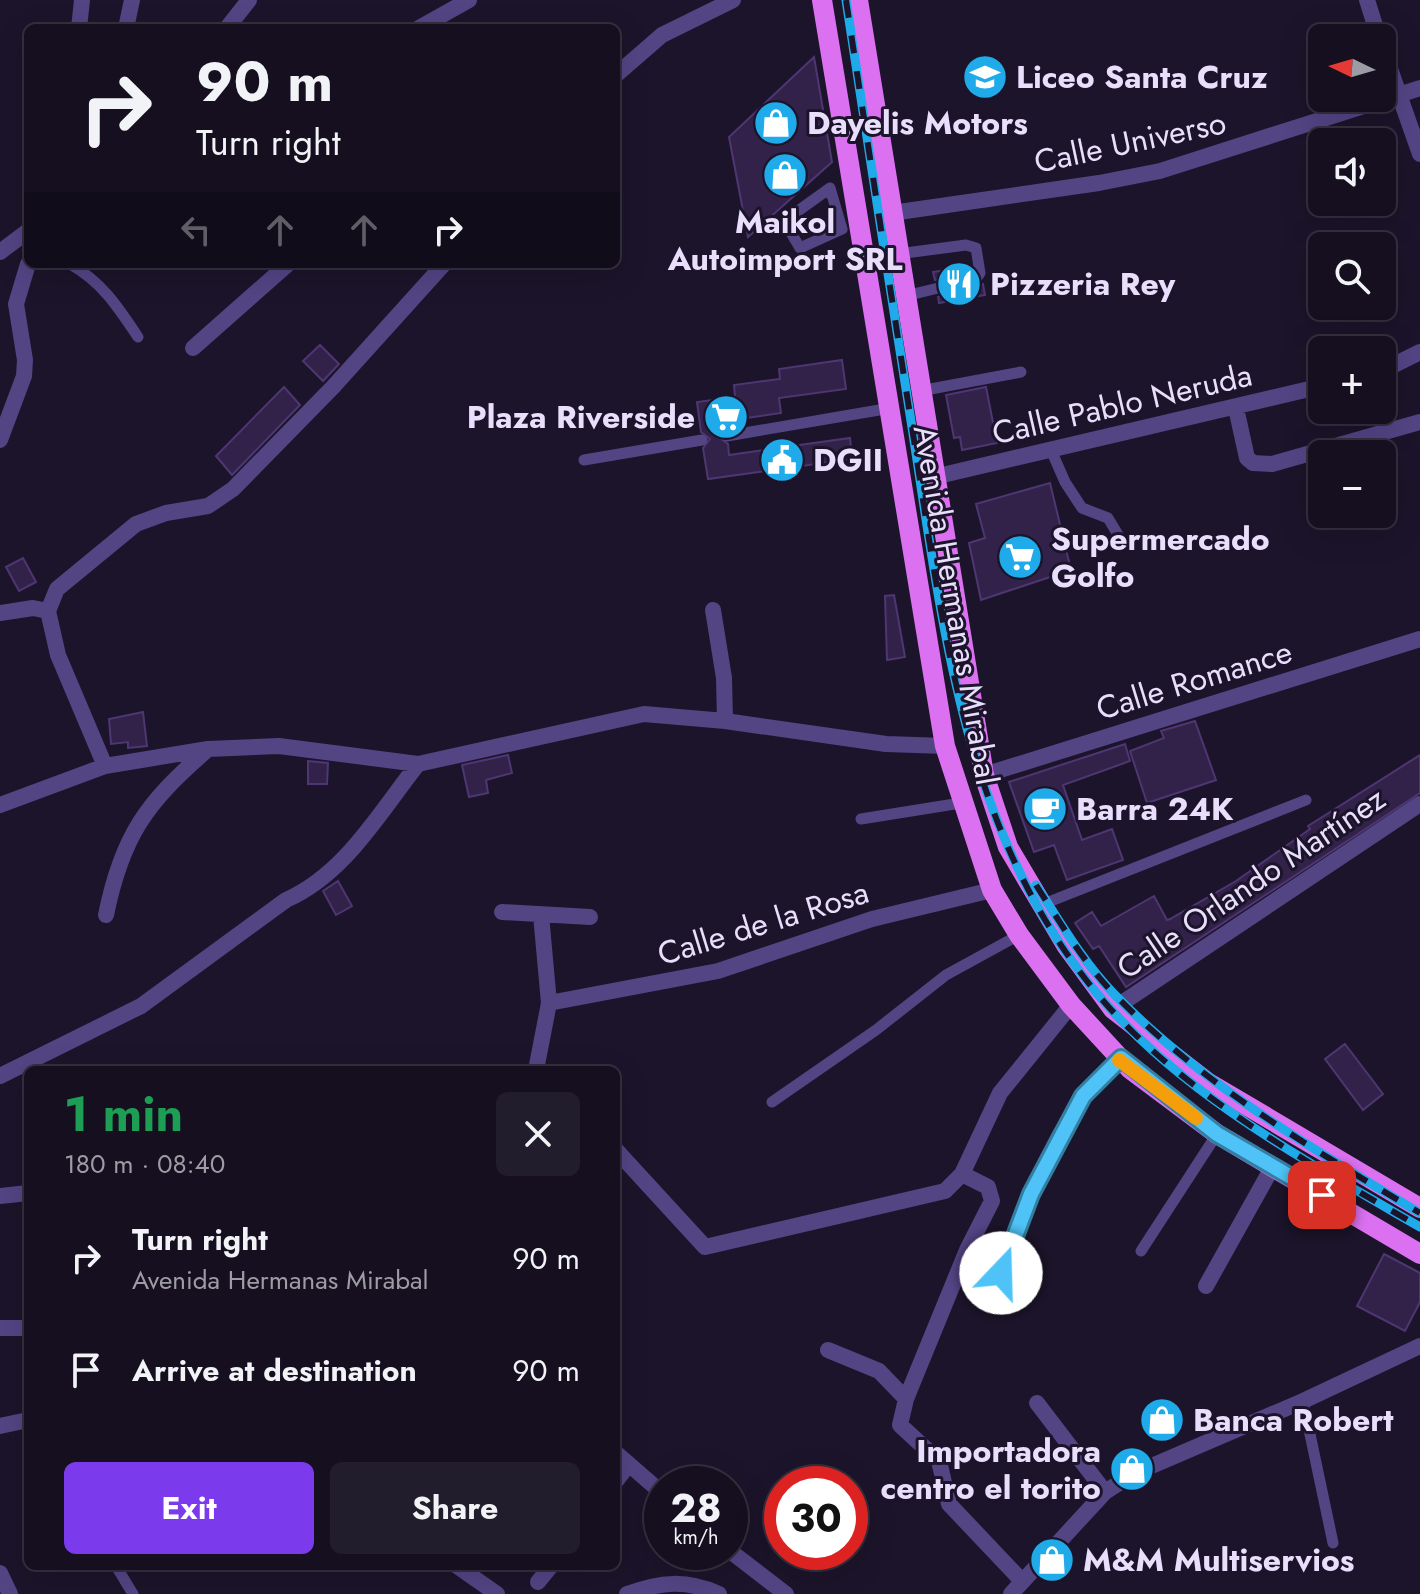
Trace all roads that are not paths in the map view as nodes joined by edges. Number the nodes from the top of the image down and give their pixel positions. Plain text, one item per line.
1 (82, 0) edge
2 (132, 0) edge
3 (249, 0) edge
4 (469, 0) edge
5 (733, 0) edge
6 (822, 0) edge
7 (858, 0) edge
8 (1367, 0) edge
9 (79, 24) edge
10 (127, 24) edge
11 (230, 24) edge
12 (426, 24) edge
13 (1375, 24) edge
14 (620, 72) edge
15 (1420, 88) edge
16 (1396, 89) edge
17 (1398, 95) junction
18 (1420, 154) edge
19 (892, 213) junction
20 (849, 216) junction
21 (24, 234) edge
22 (0, 252) edge
23 (898, 254) junction
24 (27, 268) edge
25 (77, 268) edge
26 (283, 268) edge
27 (440, 268) edge
28 (905, 296) junction
29 (138, 337) dead end
30 (193, 348) dead end
31 (1420, 352) edge
32 (1396, 364) edge
33 (1021, 372) dead end
34 (1308, 390) edge
35 (920, 391) junction
36 (891, 408) junction
37 (1236, 408) junction
38 (1420, 422) edge
39 (727, 436) dead end
40 (0, 440) edge
41 (702, 440) dead end
42 (1051, 450) junction
43 (584, 460) dead end
44 (934, 477) junction
45 (1123, 543) dead end
46 (713, 610) dead end
47 (48, 611) junction
48 (0, 613) edge
49 (1420, 639) edge
50 (725, 721) junction
51 (945, 746) junction
52 (208, 749) junction
53 (418, 764) junction
54 (105, 766) junction
55 (984, 775) junction
56 (1306, 800) dead end
57 (961, 803) junction
58 (1420, 804) edge
59 (0, 805) edge
60 (861, 819) dead end
61 (992, 890) junction
62 (1041, 905) junction
63 (502, 912) dead end
64 (106, 915) dead end
65 (541, 915) junction
66 (590, 917) dead end
67 (1019, 935) junction
68 (549, 1003) junction
69 (1071, 1005) junction
70 (1113, 1009) junction
71 (1121, 1058) junction
72 (537, 1066) edge
73 (0, 1076) edge
74 (772, 1102) dead end
75 (1217, 1134) junction
76 (620, 1154) edge
77 (1273, 1166) junction
78 (962, 1174) junction
79 (24, 1193) edge
80 (0, 1196) edge
81 (1420, 1208) edge
82 (1141, 1251) dead end
83 (1420, 1254) edge
84 (1206, 1286) dead end
85 (991, 1299) dead end
86 (0, 1328) edge
87 (24, 1328) edge
88 (1420, 1346) edge
89 (828, 1350) dead end
90 (906, 1399) junction
91 (1303, 1401) junction
92 (1037, 1403) dead end
93 (24, 1421) edge
94 (0, 1426) edge
95 (623, 1458) edge
96 (644, 1477) edge
97 (1105, 1492) junction
98 (1333, 1543) dead end
99 (748, 1565) edge
100 (118, 1570) edge
101 (463, 1570) edge
102 (548, 1570) edge
103 (0, 1573) edge
104 (1022, 1581) junction
105 (538, 1582) dead end
106 (10, 1594) edge
107 (133, 1594) edge
108 (497, 1594) edge
109 (627, 1594) edge
110 (719, 1594) edge
111 (786, 1594) edge
112 (1011, 1594) edge

1 - 9 street
2 - 10 street
3 - 11 street
4 - 12 street
5 - 14 street
6 - 20 main road, Avenida Hermanas Mirabal
7 - 19 main road, Avenida Hermanas Mirabal
8 - 13 street
15 - 17 street, Calle Universo
16 - 17 street
17 - 18 street
17 - 19 street, Calle Universo
19 - 23 main road, Avenida Hermanas Mirabal
20 - 20 lane
20 - 36 main road, Avenida Hermanas Mirabal
21 - 22 street
23 - 28 main road, Avenida Hermanas Mirabal
23 - 28 lane
24 - 40 street
25 - 29 lane
26 - 30 street
27 - 47 street
28 - 35 main road, Avenida Hermanas Mirabal
31 - 32 street
33 - 35 lane
34 - 37 street, Calle Pablo Neruda
35 - 44 main road, Avenida Hermanas Mirabal
36 - 39 lane
36 - 51 main road, Avenida Hermanas Mirabal
37 - 38 street
37 - 42 street, Calle Pablo Neruda
41 - 43 lane
42 - 44 street, Calle Pablo Neruda
42 - 45 lane
44 - 55 main road, Avenida Hermanas Mirabal
46 - 50 street
47 - 48 street
47 - 54 street
49 - 55 street, Calle Romance
50 - 51 street
50 - 53 street
51 - 57 main road, Avenida Hermanas Mirabal
52 - 53 street
52 - 54 street
52 - 64 street
53 - 73 street
54 - 59 street
55 - 62 main road, Avenida Hermanas Mirabal
56 - 62 lane
57 - 60 lane
57 - 61 main road, Avenida Hermanas Mirabal
58 - 70 street, Calle Orlando Martínez
61 - 67 main road, Avenida Hermanas Mirabal
61 - 68 street, Calle de la Rosa
62 - 70 main road, Avenida Hermanas Mirabal
63 - 65 street
65 - 66 street
65 - 68 street
67 - 69 main road, Avenida Hermanas Mirabal
67 - 74 lane
68 - 72 street
69 - 71 main road, Avenida Hermanas Mirabal
69 - 78 street
70 - 81 main road, Avenida Hermanas Mirabal
71 - 75 main road, Avenida Hermanas Mirabal
71 - 85 street
75 - 77 main road, Avenida Hermanas Mirabal
75 - 82 lane
76 - 78 street
77 - 83 main road, Avenida Hermanas Mirabal
77 - 84 street
78 - 90 street
79 - 80 street
86 - 87 street
88 - 91 street
89 - 90 street
90 - 104 street
91 - 97 street
91 - 98 lane
92 - 97 street
93 - 94 street
95 - 96 street
97 - 104 street
99 - 111 street
100 - 107 lane
101 - 108 street
102 - 105 street
103 - 106 street
104 - 112 street
109 - 110 street

